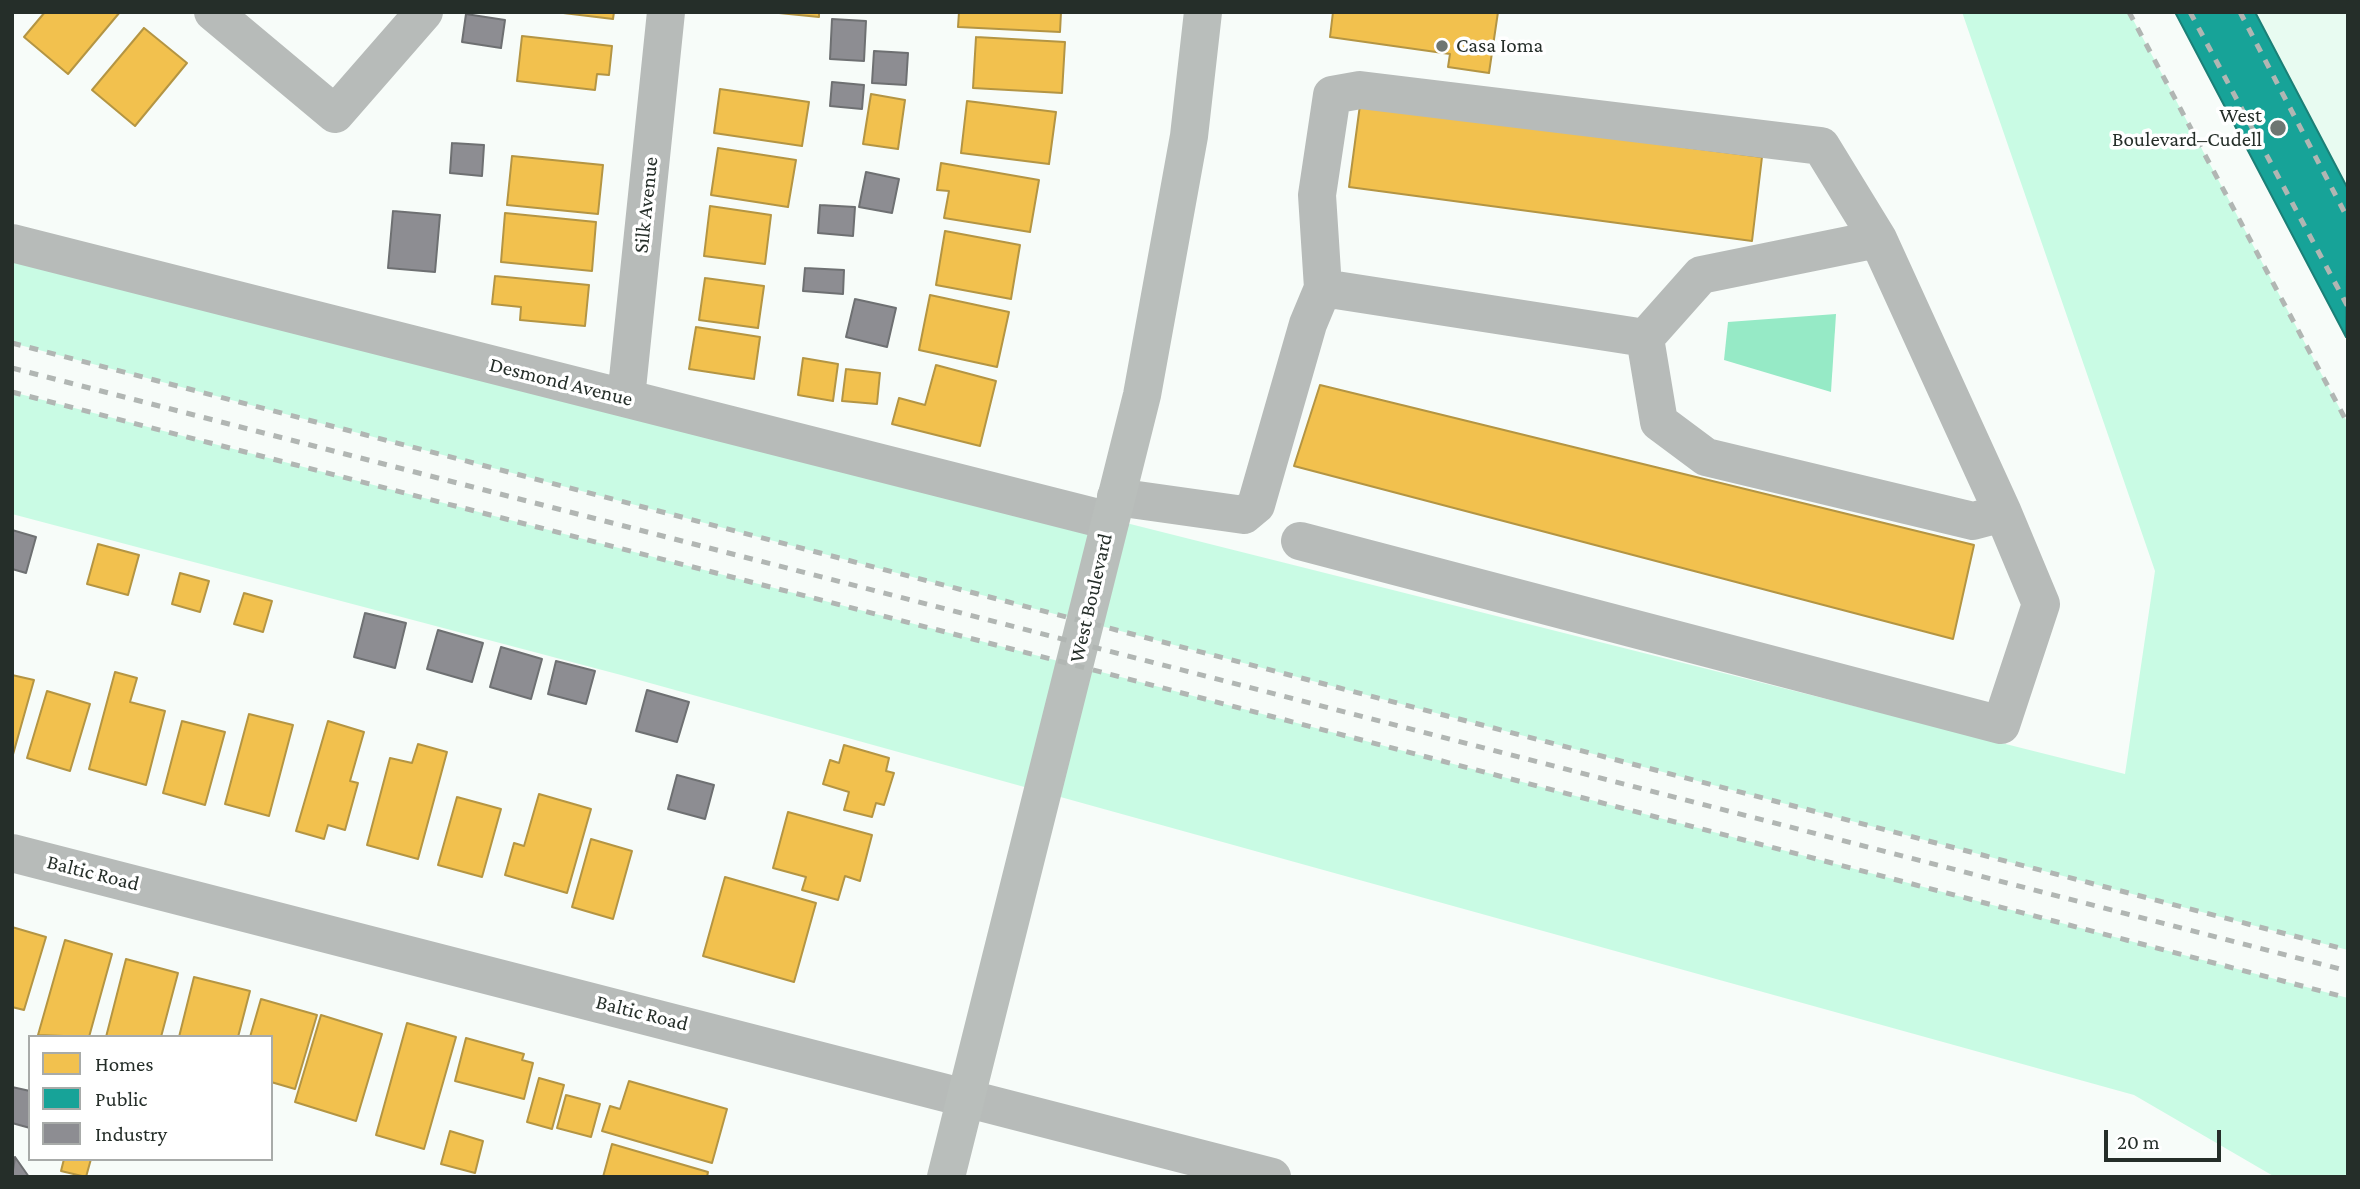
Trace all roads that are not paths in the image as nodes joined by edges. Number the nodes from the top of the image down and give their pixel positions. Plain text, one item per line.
1 (213, 12) edge
2 (424, 12) edge
3 (666, 12) edge
4 (1203, 12) edge
5 (1878, 239) junction
6 (12, 243) edge
7 (1323, 288) junction
8 (1645, 338) junction
9 (626, 398) junction
10 (1113, 509) junction
11 (2003, 513) junction
12 (1300, 541) dead end
13 (12, 853) edge
14 (966, 1096) junction
15 (946, 1177) edge
16 (1272, 1177) edge

1 - 2 street
3 - 9 street, Silk Avenue
4 - 10 main road, West Boulevard
5 - 7 street
5 - 8 street
5 - 11 street
6 - 9 street, Desmond Avenue
7 - 8 street
7 - 10 street, Desmond Avenue
8 - 11 street
9 - 10 street, Desmond Avenue
10 - 14 main road, West Boulevard
11 - 12 street
13 - 14 street, Baltic Road
14 - 15 main road, West Boulevard
14 - 16 street, Baltic Road

